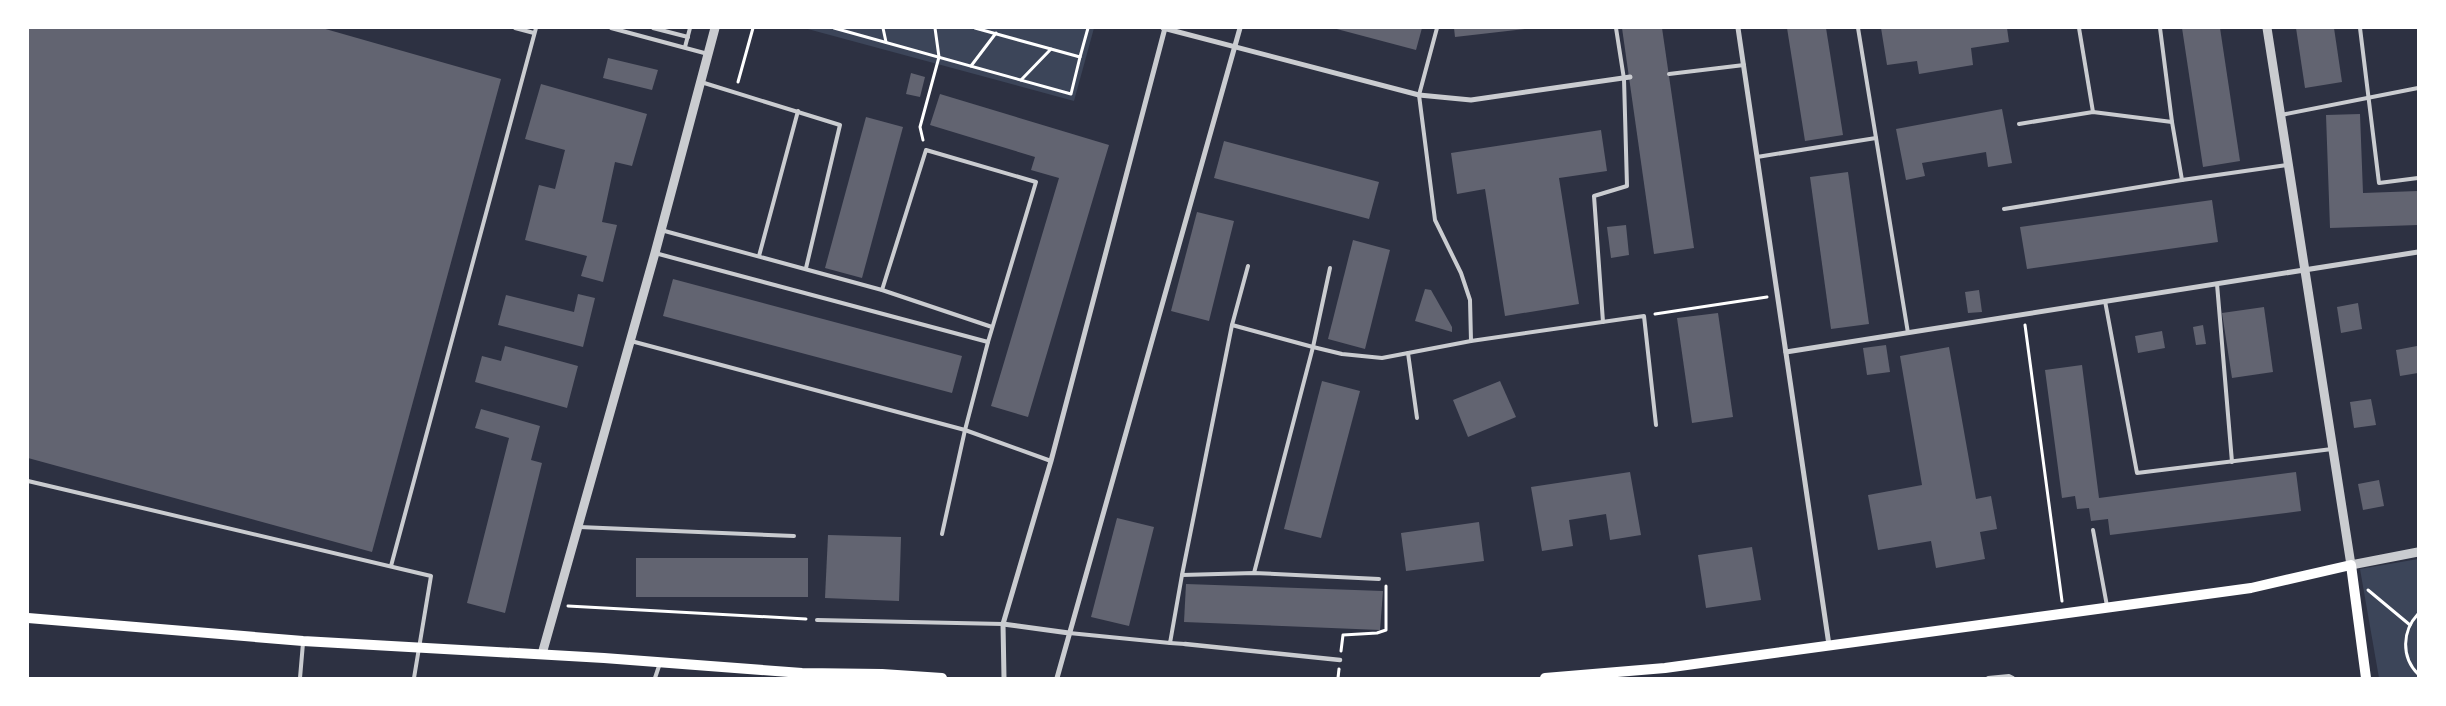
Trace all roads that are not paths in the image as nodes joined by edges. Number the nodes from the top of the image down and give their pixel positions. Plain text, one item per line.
1 (515, 28) edge
2 (536, 28) edge
3 (611, 28) edge
4 (653, 28) edge
5 (690, 28) edge
6 (715, 28) edge
7 (1164, 28) edge
8 (1240, 28) edge
9 (1437, 28) edge
10 (1616, 28) edge
11 (1738, 28) edge
12 (1858, 28) edge
13 (2080, 28) edge
14 (2160, 28) edge
15 (2267, 28) edge
16 (2360, 28) edge
17 (534, 33) junction
18 (688, 37) junction
19 (685, 47) junction
20 (1234, 48) junction
21 (708, 54) junction
22 (1744, 65) junction
23 (1669, 74) dead end
24 (1627, 78) junction
25 (701, 82) junction
26 (2418, 88) edge
27 (1419, 95) junction
28 (2369, 97) junction
29 (798, 112) junction
30 (2093, 112) junction
31 (2281, 115) junction
32 (2172, 122) junction
33 (2019, 124) dead end
34 (1876, 138) junction
35 (1757, 157) junction
36 (2290, 165) junction
37 (2418, 178) edge
38 (2182, 180) junction
39 (2004, 209) dead end
40 (661, 230) junction
41 (2418, 252) edge
42 (655, 253) junction
43 (759, 256) junction
44 (1248, 266) dead end
45 (806, 268) junction
46 (1330, 268) dead end
47 (2306, 270) junction
48 (2217, 284) junction
49 (882, 290) junction
50 (2105, 302) junction
51 (1602, 322) junction
52 (1232, 325) junction
53 (992, 327) junction
54 (1908, 333) junction
55 (629, 340) junction
56 (1471, 341) junction
57 (988, 342) junction
58 (1312, 347) junction
59 (1786, 352) junction
60 (1408, 353) junction
61 (1417, 418) dead end
62 (1656, 425) dead end
63 (965, 430) junction
64 (2332, 449) junction
65 (1051, 461) junction
66 (2232, 462) junction
67 (28, 481) edge
68 (579, 527) junction
69 (2093, 530) dead end
70 (942, 534) dead end
71 (794, 536) dead end
72 (2418, 552) edge
73 (2350, 565) junction
74 (391, 566) junction
75 (1254, 572) junction
76 (1182, 575) junction
77 (1379, 579) dead end
78 (2107, 608) junction
79 (28, 618) edge
80 (817, 620) road end
81 (1002, 624) junction
82 (1069, 632) junction
83 (303, 641) junction
84 (1170, 643) junction
85 (1185, 644) joint
86 (1829, 646) junction
87 (420, 647) junction
88 (542, 654) junction
89 (1340, 660) road end
90 (660, 663) junction
91 (802, 676) edge
92 (881, 676) edge
93 (300, 678) edge
94 (414, 678) edge
95 (655, 678) edge
96 (942, 678) edge
97 (1004, 678) edge
98 (1057, 678) edge
99 (1546, 678) edge
100 (1988, 678) edge
101 (2013, 678) edge
102 (2366, 678) edge

1 - 17 lane
2 - 17 lane
3 - 19 lane
4 - 18 lane
5 - 18 lane
6 - 21 street
7 - 20 street
7 - 65 street
8 - 20 street
9 - 27 lane
10 - 24 lane
11 - 22 street
12 - 34 lane
13 - 30 lane
14 - 32 lane
15 - 31 street
16 - 28 lane
17 - 74 lane
18 - 19 lane
19 - 21 lane
20 - 27 street
20 - 82 street
21 - 25 street
22 - 23 lane
22 - 35 street
24 - 27 street
24 - 51 lane
25 - 29 lane
25 - 40 street
26 - 28 lane
27 - 56 lane
28 - 31 lane
28 - 37 lane
29 - 43 lane
29 - 45 lane
30 - 32 lane
30 - 33 lane
31 - 36 street
32 - 38 lane
34 - 35 lane
34 - 54 lane
35 - 59 street
36 - 38 lane
36 - 47 street
38 - 39 lane
40 - 42 street
40 - 43 lane
41 - 47 street
42 - 55 street
42 - 57 lane
43 - 45 lane
44 - 52 lane
45 - 49 lane
46 - 58 lane
47 - 48 street
47 - 64 street
48 - 50 street
48 - 66 lane
49 - 53 lane
49 - 53 lane
50 - 54 street
50 - 66 lane
51 - 56 lane
51 - 62 lane
52 - 58 lane
52 - 76 lane
53 - 57 lane
54 - 59 street
55 - 63 lane
55 - 68 street
56 - 60 lane
57 - 63 lane
58 - 60 lane
58 - 75 lane
59 - 86 street
60 - 61 lane
63 - 65 lane
63 - 70 lane
64 - 66 lane
64 - 73 street
65 - 81 street
67 - 74 lane
68 - 71 lane
68 - 88 street
69 - 78 lane
72 - 73 street
73 - 78 main road
73 - 102 main road
74 - 87 lane
75 - 76 lane
75 - 77 lane
76 - 84 lane
78 - 86 main road
79 - 83 main road
80 - 81 lane
81 - 82 street
81 - 97 street
82 - 84 lane
82 - 98 street
83 - 87 main road
83 - 93 lane
84 - 85 lane
85 - 89 street
86 - 99 main road
87 - 88 main road
87 - 94 lane
88 - 90 main road
90 - 91 main road
90 - 95 lane
91 - 92 main road
92 - 96 main road
100 - 101 lane

